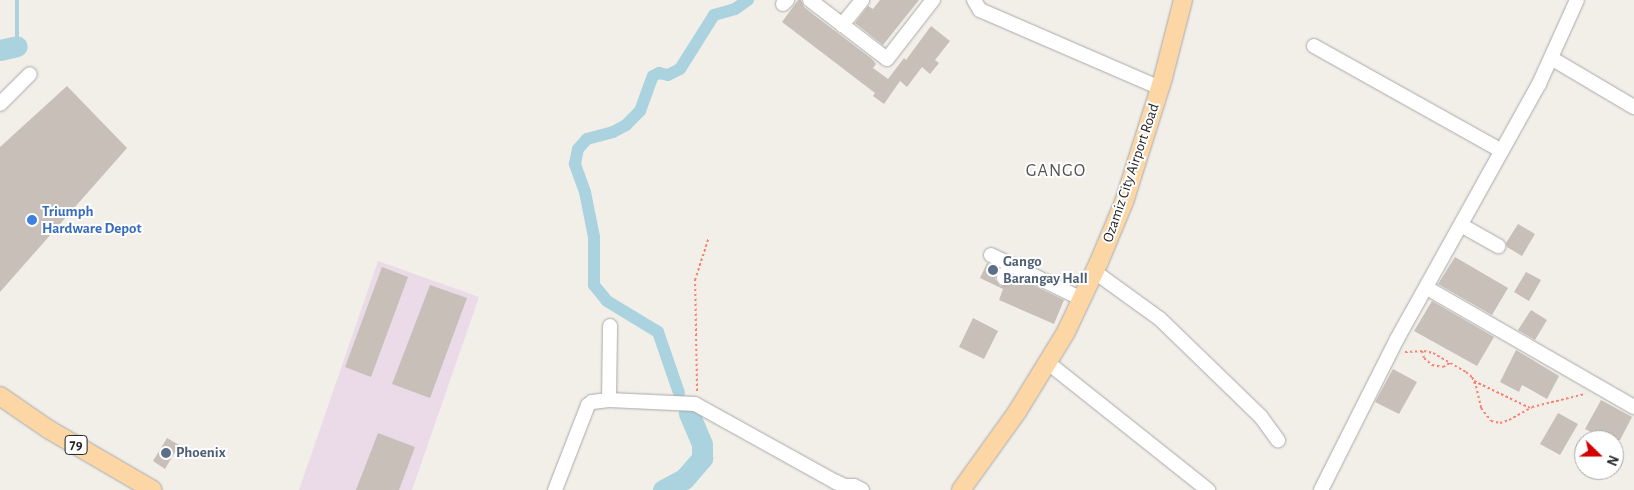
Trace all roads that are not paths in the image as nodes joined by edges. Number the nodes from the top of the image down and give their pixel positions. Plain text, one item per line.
1 (810, 0) edge
2 (862, 0) edge
3 (933, 0) edge
4 (974, 0) edge
5 (1183, 0) edge
6 (1577, 0) edge
7 (842, 25) junction
8 (1314, 46) dead end
9 (1551, 58) junction
10 (30, 74) dead end
11 (1160, 88) junction
12 (0, 104) edge
13 (1634, 107) edge
14 (1502, 151) junction
15 (1461, 225) junction
16 (1498, 246) dead end
17 (991, 254) dead end
18 (1010, 264) junction
19 (1094, 272) junction
20 (1004, 278) dead end
21 (1426, 288) junction
22 (1082, 299) junction
23 (610, 326) dead end
24 (1047, 362) junction
25 (0, 396) edge
26 (609, 400) junction
27 (1634, 406) edge
28 (1278, 440) dead end
29 (153, 490) edge
30 (556, 490) edge
31 (862, 490) edge
32 (962, 490) edge
33 (1208, 490) edge
34 (1321, 490) edge

1 - 7 street
2 - 7 street
3 - 7 street
4 - 11 street
5 - 11 main road, Ozamiz City Airport Road
6 - 9 street
8 - 14 street
9 - 13 street
9 - 14 street
10 - 12 street
11 - 19 main road, Ozamiz City Airport Road
14 - 15 street
15 - 16 street
15 - 21 street
17 - 18 street
18 - 20 street
18 - 22 street
19 - 22 main road, Ozamiz City Airport Road
19 - 28 street
21 - 27 street
21 - 34 street
22 - 24 main road, Ozamiz City Airport Road
23 - 26 street
24 - 32 main road, Ozamiz City Airport Road
24 - 33 street
25 - 29 main road, 79
26 - 30 street
26 - 31 street

